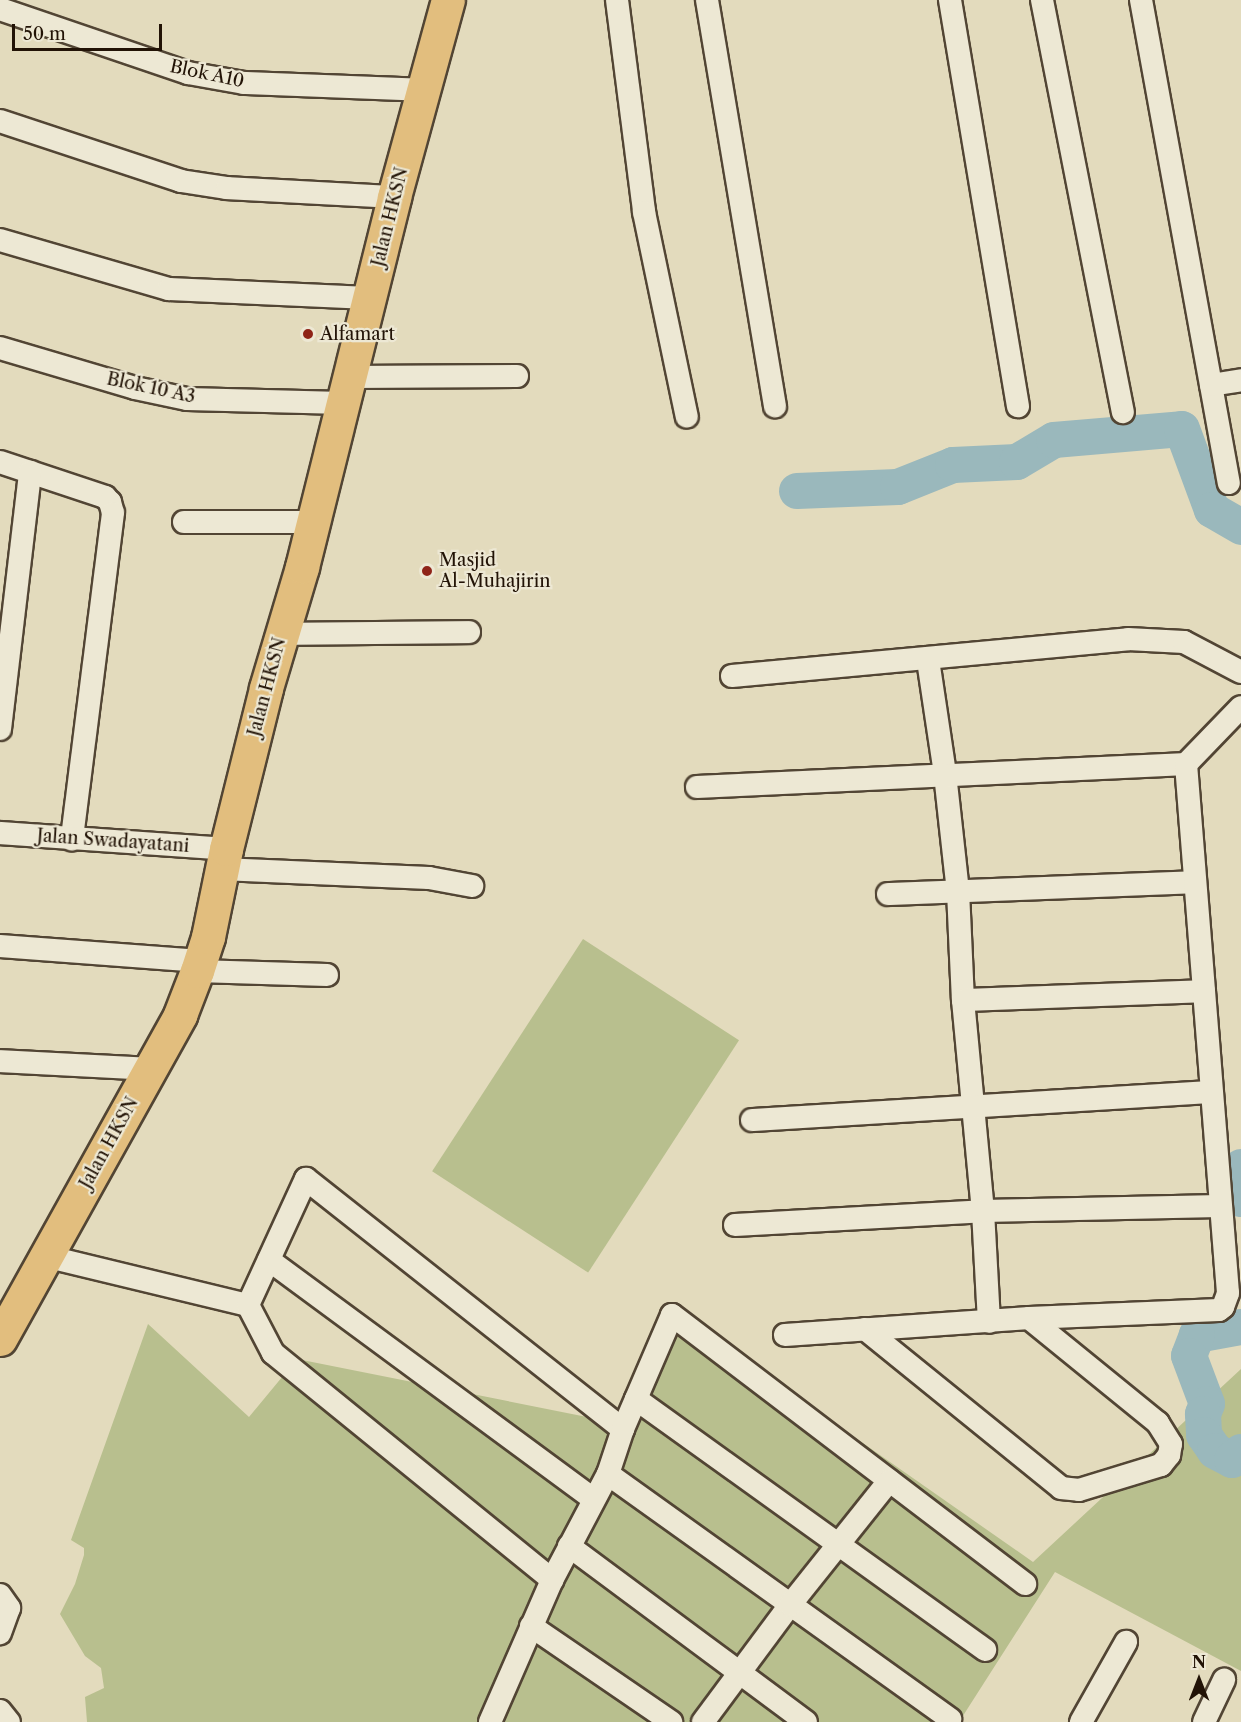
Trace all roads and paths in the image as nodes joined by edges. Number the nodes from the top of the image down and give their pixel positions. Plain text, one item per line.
1 (448, 0) edge
2 (617, 0) edge
3 (707, 0) edge
4 (950, 0) edge
5 (1041, 0) edge
6 (1142, 0) edge
7 (0, 9) edge
8 (423, 90) junction
9 (0, 121) edge
10 (394, 197) junction
11 (0, 240) edge
12 (369, 298) junction
13 (0, 348) edge
14 (517, 376) dead end
15 (1241, 380) edge
16 (1211, 385) junction
17 (346, 390) junction
18 (775, 406) dead end
19 (1018, 406) dead end
20 (1123, 412) dead end
21 (687, 417) dead end
22 (0, 462) edge
23 (30, 472) junction
24 (1229, 483) dead end
25 (184, 522) dead end
26 (313, 522) junction
27 (469, 632) dead end
28 (281, 634) junction
29 (928, 660) junction
30 (1241, 672) edge
31 (732, 676) dead end
32 (1241, 708) edge
33 (0, 729) edge
34 (1186, 764) junction
35 (945, 774) junction
36 (697, 787) dead end
37 (0, 833) edge
38 (72, 839) junction
39 (224, 859) junction
40 (1195, 882) junction
41 (472, 886) dead end
42 (958, 891) junction
43 (888, 894) dead end
44 (0, 946) edge
45 (199, 966) junction
46 (327, 975) dead end
47 (1204, 991) junction
48 (963, 1000) junction
49 (0, 1062) edge
50 (151, 1069) junction
51 (1211, 1092) junction
52 (974, 1105) junction
53 (752, 1120) dead end
54 (1220, 1206) junction
55 (983, 1211) junction
56 (735, 1225) dead end
57 (45, 1256) junction
58 (269, 1260) junction
59 (248, 1305) junction
60 (1029, 1318) junction
61 (989, 1322) junction
62 (865, 1329) junction
63 (784, 1335) dead end
64 (0, 1339) edge
65 (636, 1399) junction
66 (623, 1429) junction
67 (608, 1474) junction
68 (889, 1480) junction
69 (592, 1498) junction
70 (839, 1545) junction
71 (569, 1546) junction
72 (552, 1580) junction
73 (1025, 1584) dead end
74 (0, 1595) edge
75 (790, 1605) junction
76 (531, 1626) junction
77 (0, 1633) edge
78 (1126, 1642) dead end
79 (985, 1650) dead end
80 (739, 1672) junction
81 (1224, 1680) dead end
82 (0, 1711) edge
83 (950, 1719) dead end
84 (9, 1722) edge
85 (490, 1722) edge
86 (671, 1722) edge
87 (703, 1722) edge
88 (806, 1722) edge
89 (1081, 1722) edge
90 (1204, 1722) edge

1 - 8 main road, Jalan HKSN
2 - 21 street
3 - 18 street
4 - 19 street
5 - 20 street
6 - 16 street
7 - 8 street, Blok A10
8 - 10 main road, Jalan HKSN
9 - 10 street
10 - 12 main road, Jalan HKSN
11 - 12 street
12 - 17 main road, Jalan HKSN
13 - 17 street, Blok 10 A3
14 - 17 street, Blok 10 A3
15 - 16 street
16 - 24 street
17 - 26 main road, Jalan HKSN
22 - 23 street
23 - 33 street
23 - 38 street
25 - 26 street
26 - 28 main road, Jalan HKSN
27 - 28 street
28 - 39 main road, Jalan HKSN
29 - 30 street
29 - 31 street
29 - 35 street
32 - 34 street
34 - 35 street
34 - 40 street
35 - 36 street
35 - 42 street
37 - 38 street, Jalan Swadayatani
38 - 39 street, Jalan Swadayatani
39 - 41 street, Jalan Swadayatani
39 - 45 main road, Jalan HKSN
40 - 42 street
40 - 47 street
42 - 43 street
42 - 48 street
44 - 45 street
45 - 46 street
45 - 50 main road, Jalan HKSN
47 - 48 street
47 - 51 street
48 - 52 street
49 - 50 street
50 - 57 main road, Jalan HKSN
51 - 52 street
51 - 54 street
52 - 53 street
52 - 55 street
54 - 55 street
54 - 60 street
55 - 56 street
55 - 61 street
57 - 59 street
57 - 64 main road, Jalan HKSN
58 - 59 street
58 - 66 street
58 - 69 street
59 - 72 street
60 - 61 street
60 - 62 street
61 - 62 street
62 - 63 street
65 - 66 street
65 - 68 street
65 - 70 street
66 - 67 street
67 - 69 street
67 - 75 street
68 - 70 street
68 - 73 street
69 - 71 street
70 - 75 street
70 - 79 street
71 - 72 street
71 - 80 street
72 - 76 street
74 - 77 street
75 - 80 street
75 - 83 street
76 - 85 street
76 - 86 street
78 - 89 street
80 - 87 street
80 - 88 street
81 - 90 street
82 - 84 street

